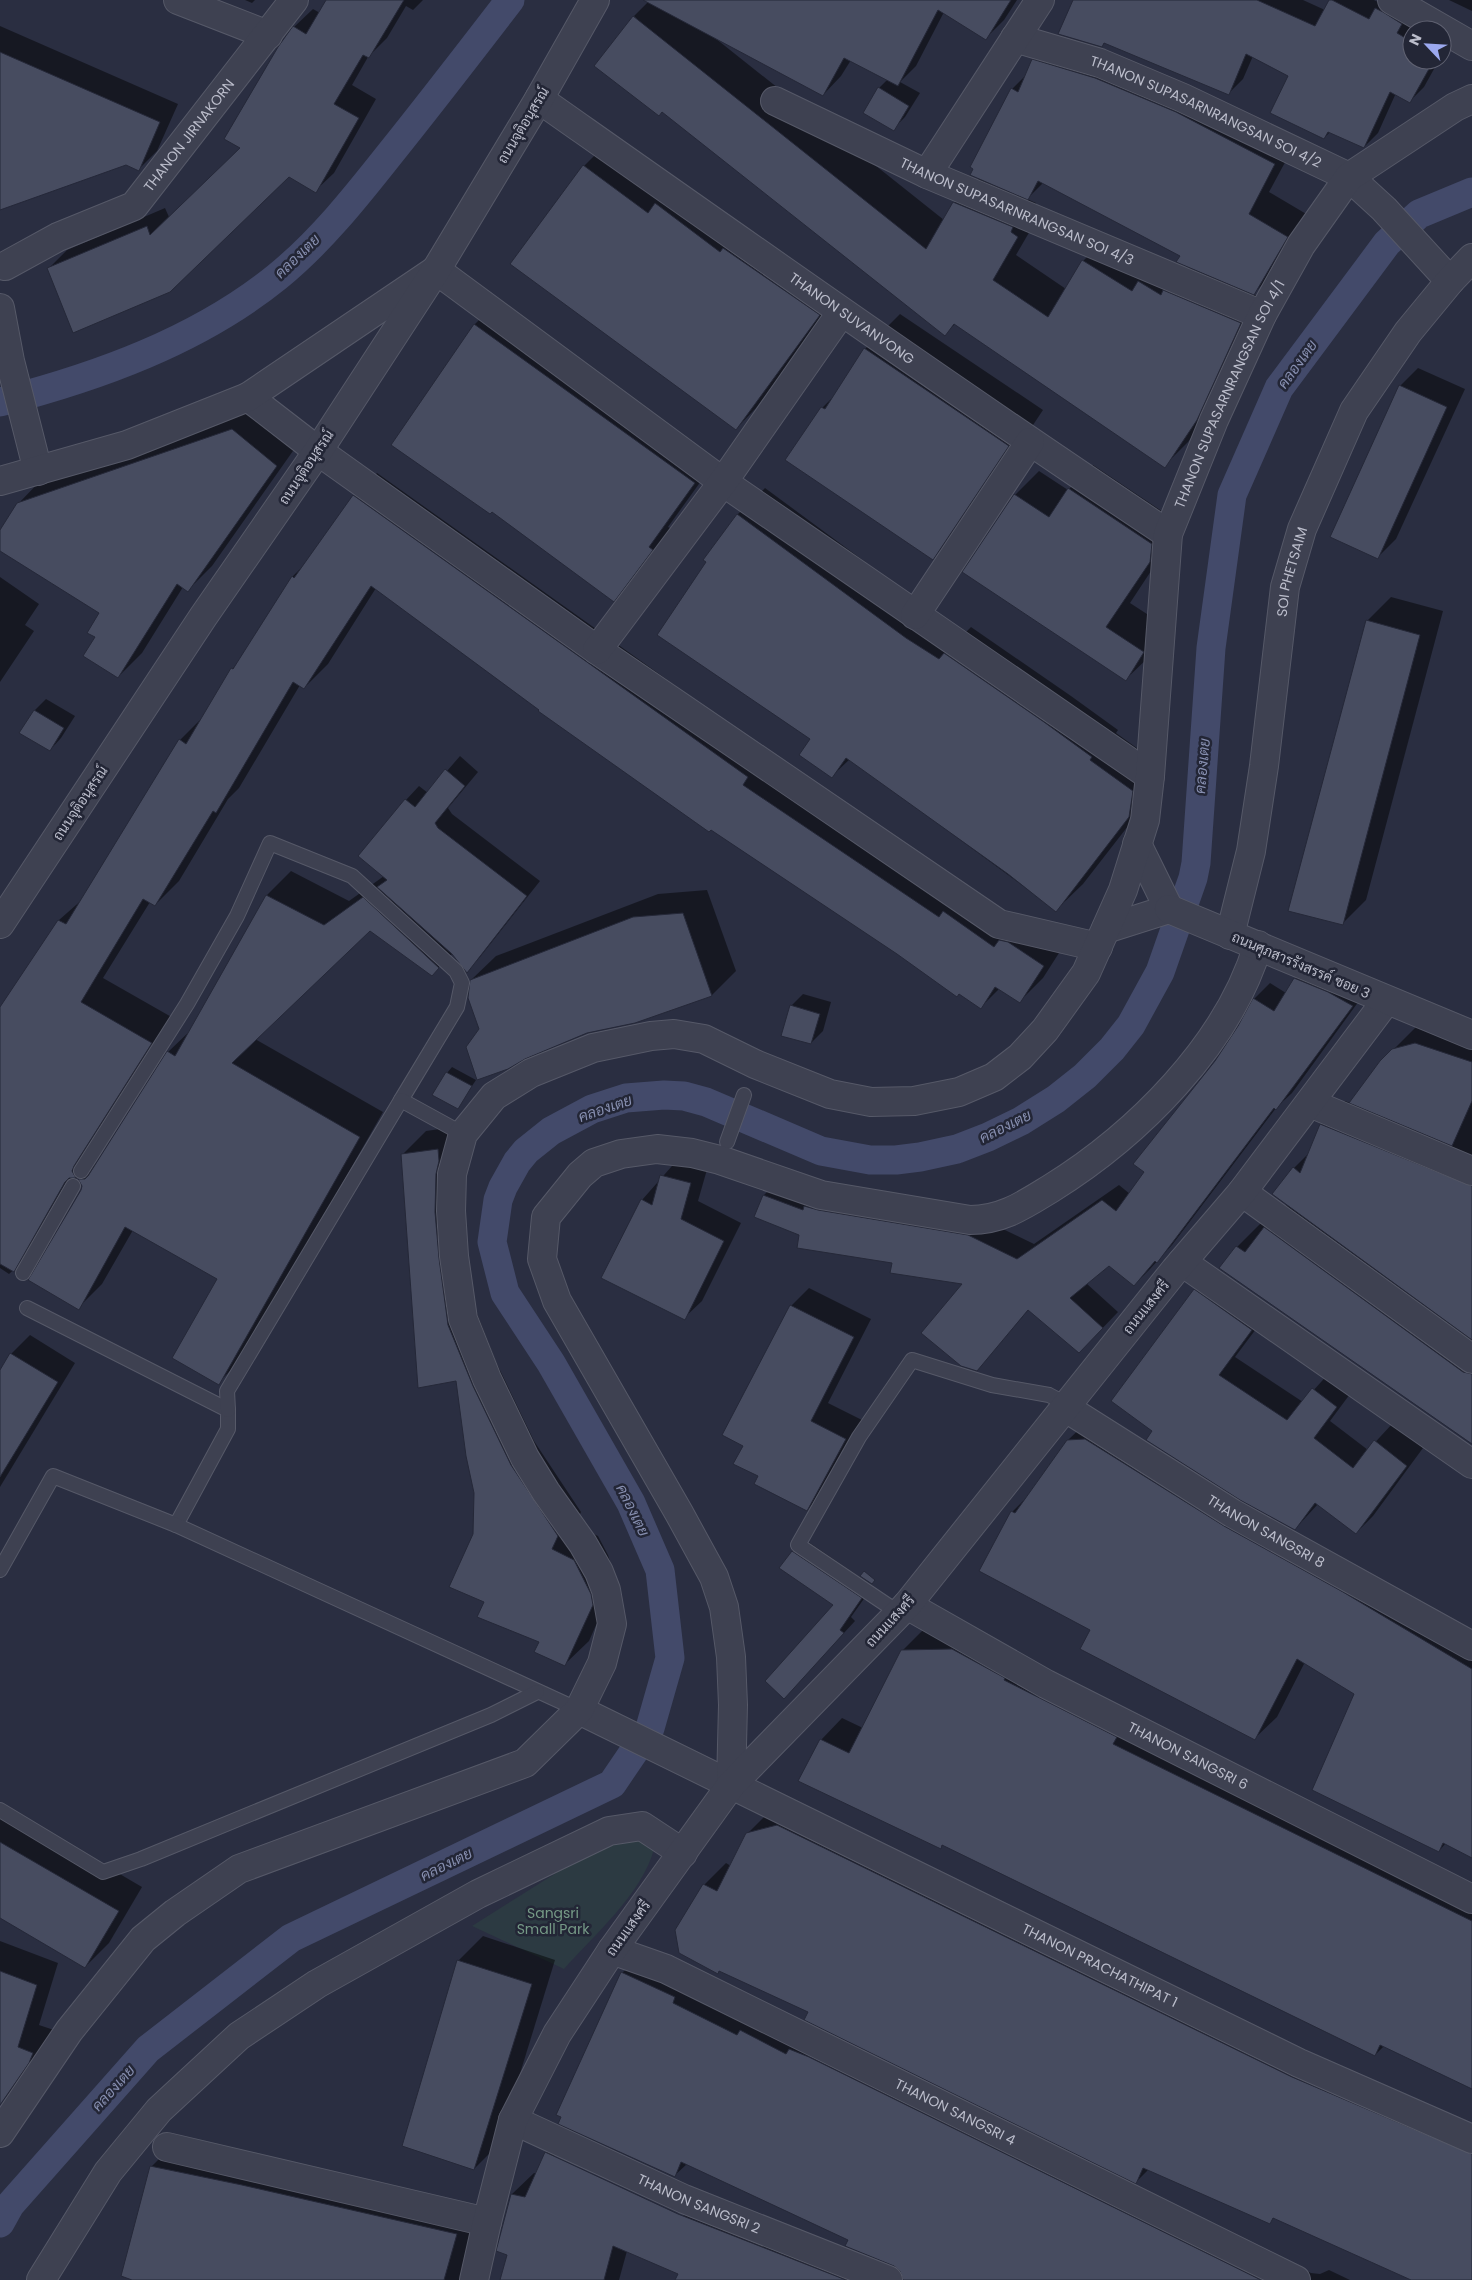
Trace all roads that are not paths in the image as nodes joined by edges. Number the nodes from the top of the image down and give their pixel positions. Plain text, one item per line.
1 (178, 0) edge
2 (294, 0) edge
3 (595, 0) edge
4 (1040, 0) edge
5 (1392, 0) edge
6 (268, 35) junction
7 (1015, 38) junction
8 (1472, 46) edge
9 (539, 99) junction
10 (1472, 99) edge
11 (775, 101) dead end
12 (927, 174) junction
13 (1349, 177) junction
14 (2, 258) edge
15 (1472, 258) edge
16 (436, 270) junction
17 (1450, 281) junction
18 (0, 307) edge
19 (842, 313) junction
20 (1262, 315) junction
21 (3, 357) edge
22 (248, 397) junction
23 (1030, 442) junction
24 (318, 451) junction
25 (35, 461) junction
26 (0, 480) edge
27 (723, 482) junction
28 (1168, 534) junction
29 (915, 615) junction
30 (597, 650) junction
31 (1150, 776) junction
32 (1137, 844) junction
33 (1169, 909) junction
34 (0, 924) edge
35 (1223, 931) junction
36 (1102, 938) junction
37 (1258, 945) junction
38 (1386, 1001) junction
39 (1472, 1035) edge
40 (744, 1095) dead end
41 (401, 1100) junction
42 (1310, 1103) junction
43 (463, 1134) junction
44 (727, 1142) dead end
45 (1472, 1171) edge
46 (81, 1172) dead end
47 (72, 1186) dead end
48 (1242, 1192) junction
49 (1182, 1262) junction
50 (23, 1273) dead end
51 (27, 1308) dead end
52 (1472, 1359) edge
53 (1067, 1407) junction
54 (228, 1410) junction
55 (1472, 1464) edge
56 (176, 1525) junction
57 (0, 1570) edge
58 (903, 1609) junction
59 (1472, 1646) edge
60 (537, 1692) junction
61 (579, 1710) junction
62 (731, 1785) junction
63 (0, 1810) edge
64 (682, 1853) junction
65 (1472, 1898) edge
66 (612, 1950) junction
67 (513, 2120) junction
68 (0, 2133) edge
69 (1472, 2139) edge
70 (167, 2147) dead end
71 (486, 2222) junction
72 (41, 2280) edge
73 (474, 2280) edge
74 (888, 2280) edge
75 (1296, 2280) edge

1 - 6 street
2 - 6 street, THANON JIRNAKORN
3 - 9 street, ถนนจุติอนุสรณ์
4 - 7 street
5 - 8 street
6 - 14 street, THANON JIRNAKORN
7 - 12 street
7 - 13 street, THANON SUPASARNRANGSAN SOI 4/2
9 - 16 street, ถนนจุติอนุสรณ์
9 - 19 street, THANON SUVANVONG
10 - 13 street, THANON SUPASARNRANGSAN SOI 4/1
11 - 12 street, THANON SUPASARNRANGSAN SOI 4/3
12 - 20 street, THANON SUPASARNRANGSAN SOI 4/3
13 - 17 street, THANON SUPASARNRANGSAN SOI 4/2
13 - 20 street, THANON SUPASARNRANGSAN SOI 4/1
14 - 18 street
15 - 17 street, SOI PHETSAIM
16 - 22 street
16 - 24 street, ถนนจุติอนุสรณ์
16 - 27 street
17 - 35 street, SOI PHETSAIM
18 - 21 street
19 - 23 street, THANON SUVANVONG
19 - 27 street
20 - 28 street, THANON SUPASARNRANGSAN SOI 4/1
21 - 25 street
22 - 24 street
22 - 25 street
23 - 28 street, THANON SUVANVONG
23 - 29 street
24 - 30 street
24 - 34 street, ถนนจุติอนุสรณ์
25 - 26 street
27 - 29 street
27 - 30 street
28 - 31 street, THANON SUPASARNRANGSAN SOI 4/1
29 - 31 street
30 - 36 street
31 - 32 street, THANON SUPASARNRANGSAN SOI 4/1
32 - 33 street
32 - 36 street, THANON SUPASARNRANGSAN SOI 4/1
33 - 35 street, ถนนศุภสารรังสรรค์ ซอย 3
33 - 36 street
35 - 37 street, ถนนศุภสารรังสรรค์ ซอย 3
36 - 43 street, THANON SUPASARNRANGSAN SOI 4/1
37 - 38 street, ถนนศุภสารรังสรรค์ ซอย 3
37 - 62 street
38 - 39 street, ถนนศุภสารรังสรรค์ ซอย 3
38 - 42 street, ถนนเเสงศรี
40 - 44 lane
41 - 43 lane
41 - 46 lane
41 - 54 lane
42 - 45 street
42 - 48 street, ถนนเเสงศรี
43 - 61 street
47 - 50 lane
48 - 49 street, ถนนเเสงศรี
48 - 52 street
49 - 53 street, ถนนเเสงศรี
49 - 55 street
51 - 54 lane
53 - 58 street, ถนนเเสงศรี
53 - 58 lane
53 - 59 street, THANON SANGSRI 8
54 - 56 lane
56 - 57 lane
56 - 60 lane
58 - 62 street, ถนนเเสงศรี
58 - 65 street, THANON SANGSRI 6
60 - 61 lane
60 - 63 lane
61 - 62 street, THANON PRACHATHIPAT 1
61 - 68 street
62 - 64 street, ถนนเเสงศรี
62 - 69 street, THANON PRACHATHIPAT 1
64 - 66 street, ถนนเเสงศรี
64 - 72 street
66 - 67 street, ถนนเเสงศรี
66 - 75 street, THANON SANGSRI 4
67 - 71 street, ถนนเเสงศรี
67 - 74 street, THANON SANGSRI 2
70 - 71 street
71 - 73 street, ถนนเเสงศรี

